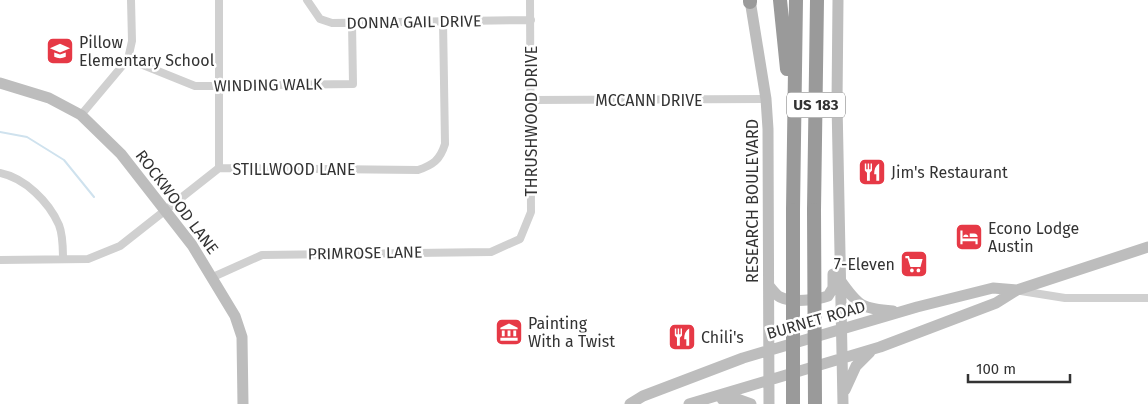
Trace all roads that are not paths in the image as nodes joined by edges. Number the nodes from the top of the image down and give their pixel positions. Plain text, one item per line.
1 (131, 0) edge
2 (220, 0) edge
3 (307, 0) edge
4 (530, 0) edge
5 (780, 0) edge
6 (796, 0) edge
7 (817, 0) edge
8 (838, 0) edge
9 (750, 1) edge
10 (531, 20) junction
11 (443, 21) junction
12 (352, 23) junction
13 (128, 59) junction
14 (0, 83) edge
15 (220, 86) junction
16 (766, 99) junction
17 (531, 100) junction
18 (793, 110) junction
19 (81, 115) junction
20 (219, 168) junction
21 (0, 173) edge
22 (165, 210) junction
23 (840, 228) junction
24 (520, 239) joint
25 (1148, 247) edge
26 (63, 259) junction
27 (0, 260) edge
28 (212, 278) junction
29 (840, 279) junction
30 (769, 286) junction
31 (1017, 290) junction
32 (1148, 298) edge
33 (902, 311) junction
34 (842, 330) junction
35 (872, 350) junction
36 (768, 351) junction
37 (843, 360) junction
38 (768, 381) junction
39 (710, 398) junction
40 (843, 400) edge
41 (243, 404) edge
42 (630, 404) edge
43 (689, 404) edge
44 (752, 404) edge
45 (769, 404) edge
46 (793, 404) edge
47 (815, 404) edge

1 - 13 street
2 - 15 street
3 - 12 street, DONNA GAIL DRIVE
4 - 10 street, THRUSHWOOD DRIVE
5 - 18 highway
6 - 18 highway, US 183
7 - 47 highway, US 183, bridge
8 - 23 main road
9 - 16 main road, RESEARCH BOULEVARD
10 - 11 street, DONNA GAIL DRIVE
10 - 17 street, THRUSHWOOD DRIVE
11 - 12 street, DONNA GAIL DRIVE
11 - 20 street, STILLWOOD LANE
12 - 15 street, WINDING WALK
13 - 15 street, WINDING WALK
13 - 19 street
14 - 19 main road, ROCKWOOD LANE
15 - 20 street
16 - 17 street, MCCANN DRIVE
16 - 30 main road, RESEARCH BOULEVARD
17 - 24 street, THRUSHWOOD DRIVE
18 - 46 highway, US 183, bridge
19 - 22 main road, ROCKWOOD LANE
20 - 22 street, STILLWOOD LANE
21 - 26 street
22 - 26 street, STILLWOOD LANE
22 - 28 main road, ROCKWOOD LANE
23 - 29 main road
23 - 30 main road
24 - 28 street, PRIMROSE LANE
25 - 31 main road, BURNET ROAD
26 - 27 street, STILLWOOD LANE
28 - 41 main road, ROCKWOOD LANE
29 - 33 main road
29 - 34 main road
30 - 36 main road, RESEARCH BOULEVARD
31 - 32 street
31 - 33 main road, BURNET ROAD
31 - 35 main road, BURNET ROAD
33 - 34 main road, BURNET ROAD
34 - 36 main road, BURNET ROAD
34 - 37 main road
35 - 37 main road, BURNET ROAD
35 - 40 main road
36 - 38 main road, RESEARCH BOULEVARD
36 - 42 main road, BURNET ROAD
37 - 38 main road, BURNET ROAD
37 - 40 main road
38 - 39 main road, BURNET ROAD
38 - 45 main road, RESEARCH BOULEVARD
39 - 43 main road, BURNET ROAD
39 - 44 main road

